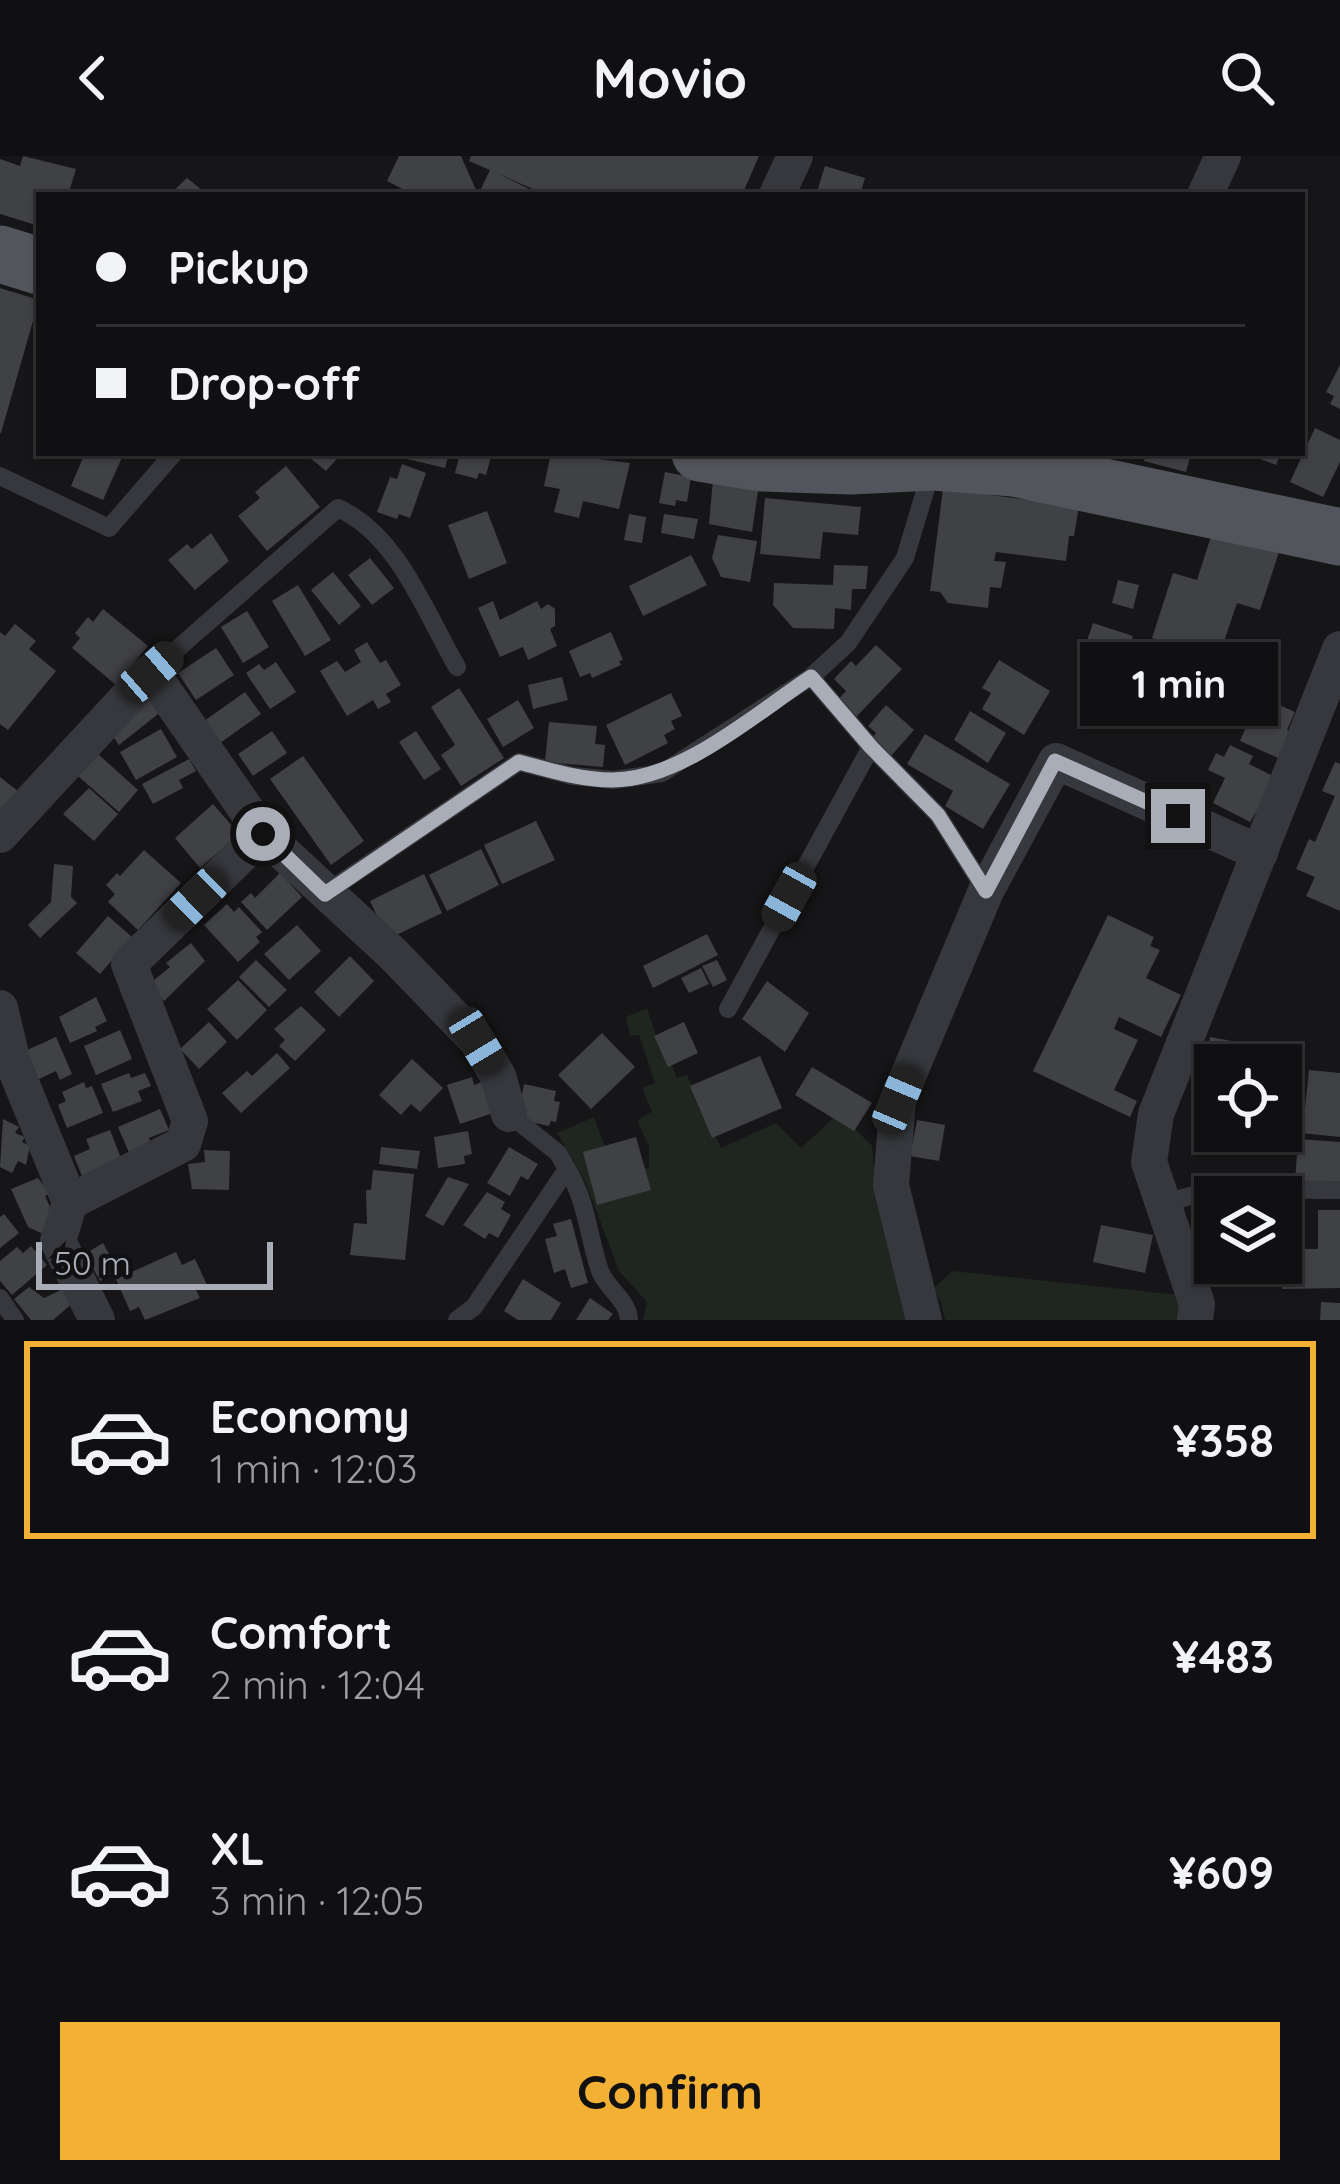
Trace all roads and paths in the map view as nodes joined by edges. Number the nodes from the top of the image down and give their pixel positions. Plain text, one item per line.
1 (795, 156) edge
2 (1223, 156) edge
3 (778, 192) edge
4 (1206, 192) edge
5 (0, 254) edge
6 (36, 265) edge
7 (171, 456) edge
8 (719, 456) edge
9 (851, 459) edge
10 (934, 462) junction
11 (1081, 465) edge
12 (0, 476) edge
13 (1340, 537) edge
14 (1340, 649) edge
15 (457, 667) dead end
16 (151, 672) junction
17 (811, 677) junction
18 (871, 747) junction
19 (263, 834) junction
20 (0, 835) edge
21 (1260, 853) junction
22 (986, 891) junction
23 (325, 894) junction
24 (0, 1008) edge
25 (728, 1010) dead end
26 (7, 1079) edge
27 (509, 1114) joint
28 (567, 1169) junction
29 (1340, 1190) edge
30 (70, 1202) junction
31 (1161, 1204) junction
32 (0, 1298) edge
33 (15, 1320) edge
34 (97, 1320) edge
35 (457, 1320) edge
36 (629, 1320) edge
37 (924, 1320) edge
38 (1195, 1320) edge

1 - 3 street
2 - 4 street
5 - 6 main road
7 - 12 lane
8 - 9 main road
9 - 10 main road
10 - 11 main road
10 - 17 lane
11 - 13 main road
14 - 21 street
15 - 16 lane
16 - 19 street
16 - 20 street
17 - 18 lane
17 - 23 lane
18 - 22 lane
18 - 25 lane
19 - 23 street
19 - 30 street
21 - 22 street
21 - 31 street
22 - 37 street
23 - 27 street
24 - 26 street
26 - 30 street
27 - 28 lane
28 - 35 lane
28 - 36 lane
29 - 31 lane
30 - 34 street
31 - 38 street
32 - 33 lane

